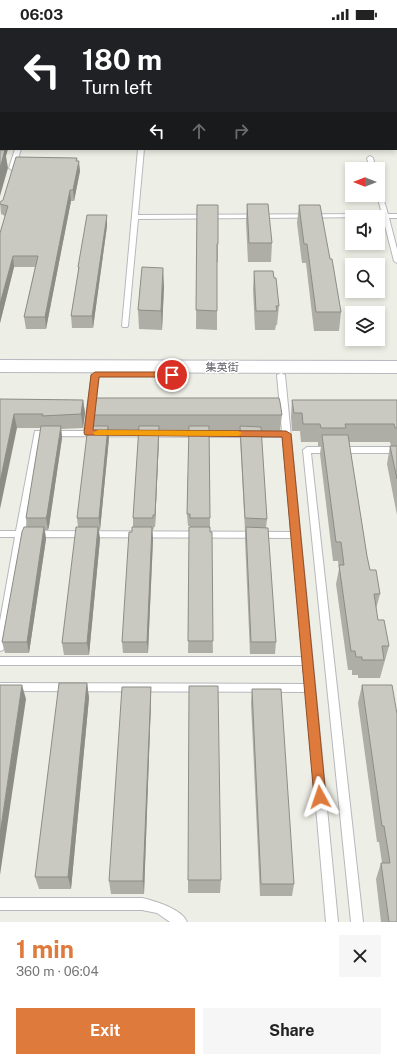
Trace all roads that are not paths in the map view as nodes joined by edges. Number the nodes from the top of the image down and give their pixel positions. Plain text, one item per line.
1 (18, 150) edge
2 (141, 150) edge
3 (370, 158) dead end
4 (371, 162) edge
5 (10, 177) edge
6 (345, 216) edge
7 (385, 216) joint
8 (397, 216) edge
9 (135, 217) junction
10 (397, 261) edge
11 (125, 326) dead end
12 (0, 366) edge
13 (397, 367) edge
14 (0, 375) edge
15 (95, 375) junction
16 (281, 375) junction
17 (397, 375) edge
18 (88, 433) junction
19 (286, 434) junction
20 (397, 450) edge
21 (0, 534) edge
22 (20, 534) junction
23 (296, 535) junction
24 (0, 647) edge
25 (0, 661) edge
26 (308, 662) junction
27 (0, 687) edge
28 (310, 688) junction
29 (0, 904) edge
30 (181, 922) edge
31 (332, 922) edge
32 (357, 922) edge

1 - 5 lane
2 - 9 lane
3 - 4 lane
6 - 9 lane
7 - 8 lane
7 - 10 lane
9 - 11 lane
12 - 13 main road, 集英街
14 - 15 main road, 集英街
15 - 16 main road, 集英街
15 - 18 lane
16 - 17 main road, 集英街
16 - 19 lane
18 - 19 lane
18 - 22 lane
19 - 23 lane
20 - 32 lane
21 - 22 lane
22 - 23 lane
22 - 24 lane
23 - 26 lane
25 - 26 lane
26 - 28 lane
27 - 28 lane
28 - 31 lane
29 - 30 lane

